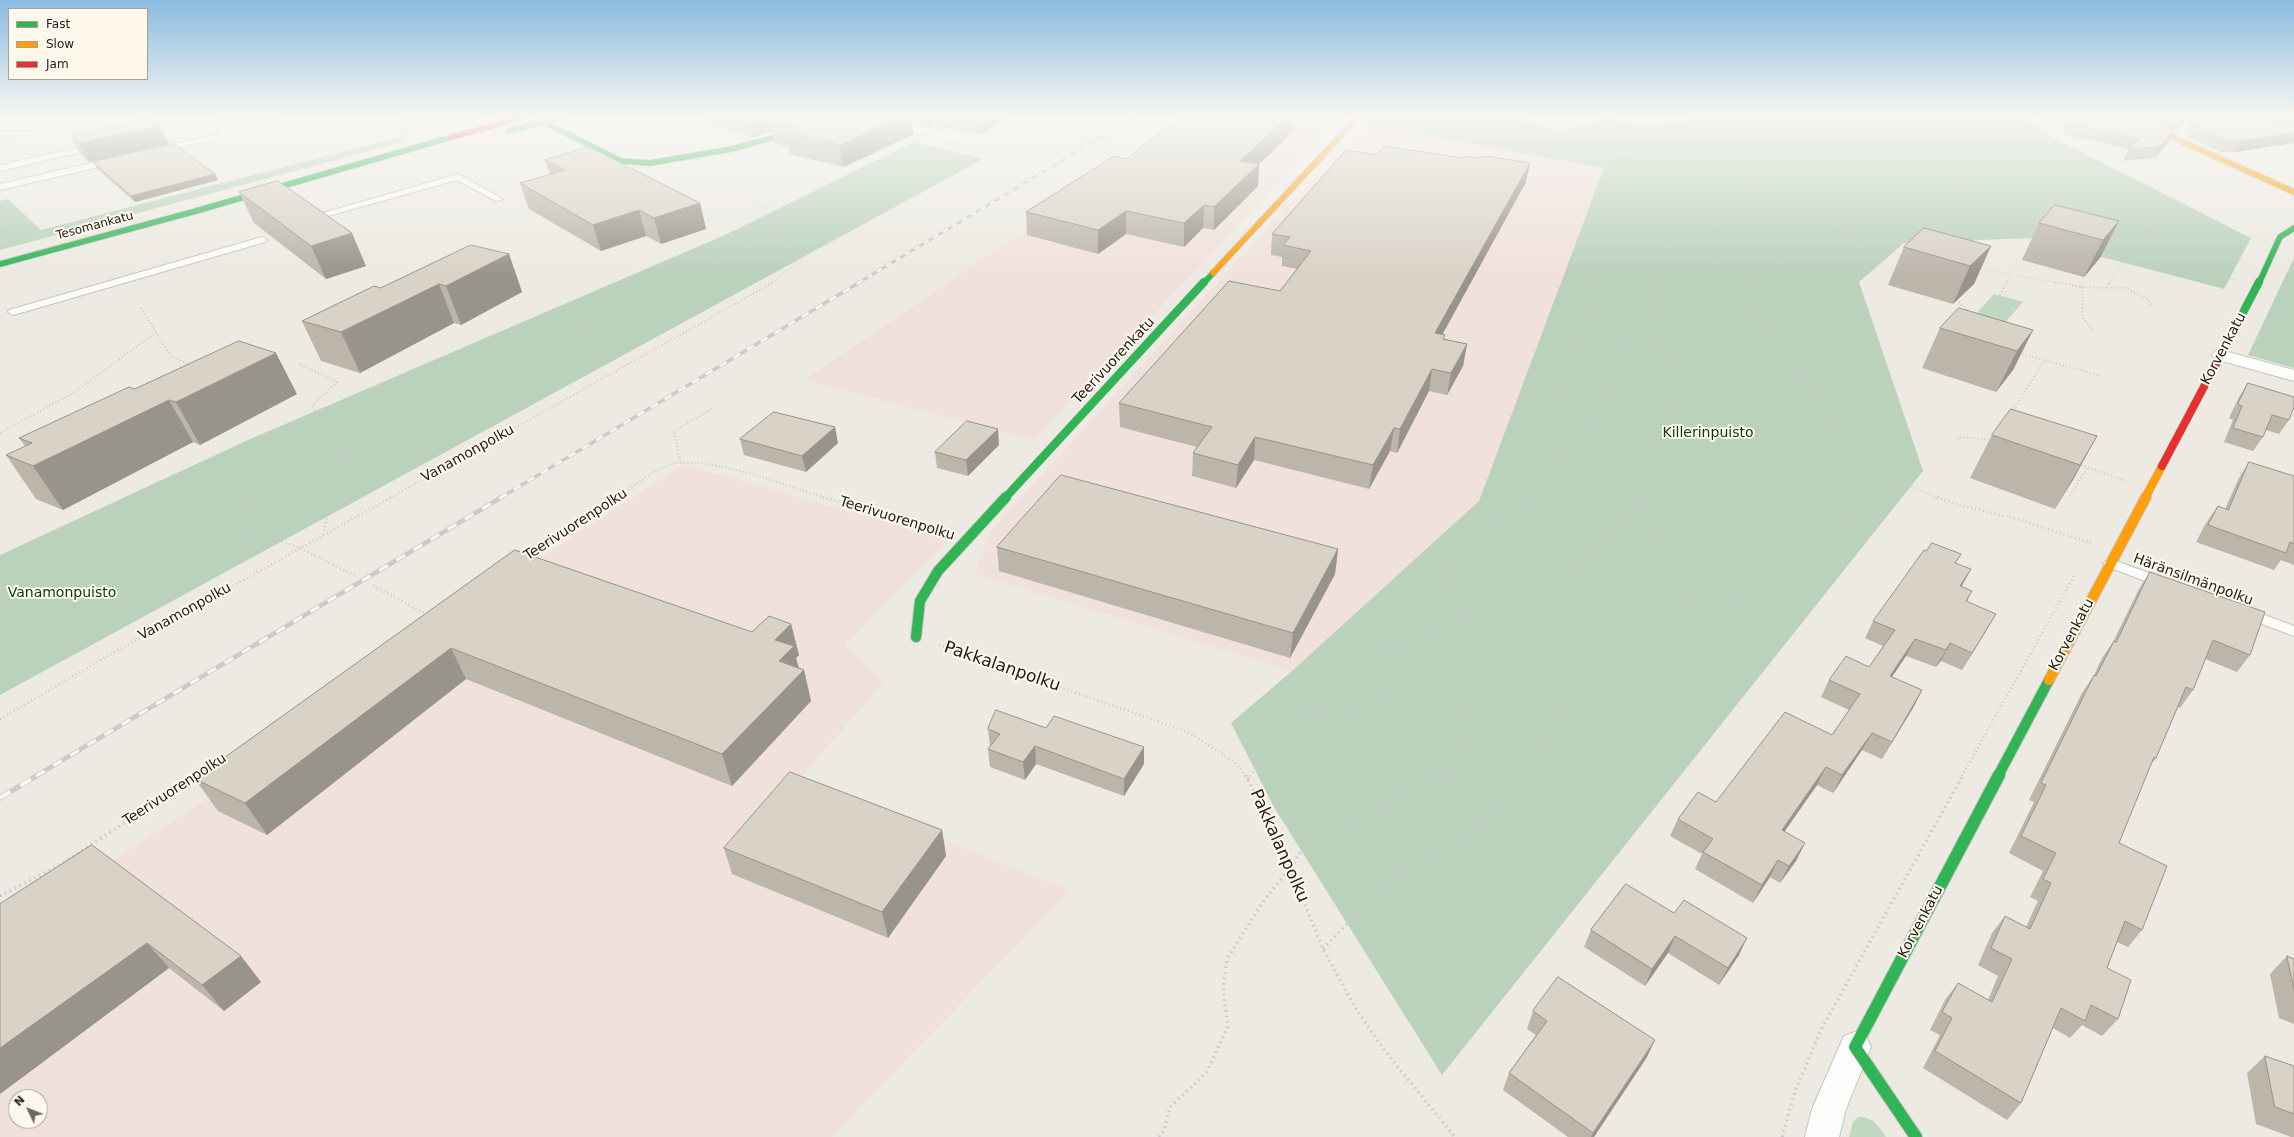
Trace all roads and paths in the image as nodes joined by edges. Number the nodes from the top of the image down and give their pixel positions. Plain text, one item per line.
1 (74, 170) edge
2 (338, 170) edge
3 (359, 170) edge
4 (714, 170) edge
5 (778, 170) edge
6 (1309, 170) edge
7 (1621, 170) edge
8 (1666, 170) edge
9 (1728, 170) edge
10 (1945, 170) edge
11 (2245, 170) edge
12 (1780, 171) joint
13 (1756, 181) junction
14 (0, 187) edge
15 (2294, 192) edge
16 (499, 199) dead end
17 (1702, 202) junction
18 (1687, 205) junction
19 (766, 211) junction
20 (196, 212) junction
21 (1814, 212) junction
22 (27, 218) dead end
23 (725, 221) dead end
24 (771, 222) junction
25 (324, 224) edge
26 (0, 227) edge
27 (2294, 228) edge
28 (262, 240) edge
29 (1861, 241) junction
30 (2258, 243) dead end
31 (752, 248) junction
32 (1904, 256) dead end
33 (2207, 258) dead end
34 (2124, 261) dead end
35 (0, 264) edge
36 (1973, 268) edge
37 (2011, 274) junction
38 (2241, 274) dead end
39 (2238, 280) junction
40 (2234, 286) dead end
41 (2081, 287) junction
42 (2107, 288) junction
43 (2000, 295) dead end
44 (1740, 301) junction
45 (1959, 302) dead end
46 (2150, 305) dead end
47 (141, 308) dead end
48 (13, 312) dead end
49 (1970, 313) edge
50 (2093, 331) dead end
51 (156, 332) junction
52 (1658, 343) junction
53 (2017, 353) edge
54 (2221, 355) junction
55 (2044, 360) junction
56 (299, 364) dead end
57 (196, 367) edge
58 (2101, 376) dead end
59 (2294, 376) edge
60 (1804, 380) junction
61 (1679, 389) junction
62 (712, 409) dead end
63 (2015, 415) edge
64 (1594, 422) junction
65 (0, 433) edge
66 (1957, 439) dead end
67 (1994, 440) dead end
68 (341, 454) junction
69 (680, 461) junction
70 (2073, 462) edge
71 (2088, 467) junction
72 (2237, 472) dead end
73 (2131, 474) dead end
74 (2251, 475) edge
75 (2127, 481) junction
76 (1906, 485) junction
77 (2123, 488) dead end
78 (2070, 496) edge
79 (1637, 505) junction
80 (218, 520) junction
81 (123, 522) dead end
82 (323, 536) junction
83 (2096, 536) dead end
84 (966, 541) junction
85 (2092, 543) junction
86 (300, 548) junction
87 (2089, 550) dead end
88 (2113, 557) junction
89 (526, 558) edge
90 (2078, 569) dead end
91 (356, 576) dead end
92 (2176, 581) joint
93 (373, 586) dead end
94 (2234, 602) joint
95 (1467, 612) junction
96 (434, 618) edge
97 (1694, 625) junction
98 (2294, 631) edge
99 (916, 636) joint
100 (1448, 685) junction
101 (0, 719) edge
102 (1300, 721) junction
103 (226, 758) edge
104 (1248, 779) junction
105 (1291, 867) junction
106 (0, 896) edge
107 (1323, 949) junction
108 (1855, 1047) junction
109 (1452, 1136) edge
110 (1159, 1137) edge
111 (1782, 1137) edge
112 (1822, 1137) edge
113 (1916, 1137) edge

1 - 14 lane
2 - 20 street, Tesomankatu
3 - 20 street, Tesomankatu
4 - 19 path, Vanamonpolku
5 - 19 path
6 - 84 street, Teerivuorenkatu
7 - 64 path
8 - 18 path
9 - 13 path
10 - 30 path
11 - 15 street
12 - 13 path
12 - 21 path
13 - 17 path
13 - 21 path
16 - 25 lane
17 - 18 path
17 - 44 path, Häränsilmänpolku
18 - 52 path
19 - 24 path, Vanamonpolku
20 - 35 street, Tesomankatu
21 - 29 path
22 - 26 path
23 - 31 path
24 - 31 path
24 - 82 path, Vanamonpolku
27 - 54 street, Korvenkatu
28 - 48 lane
29 - 32 path
29 - 44 path
31 - 68 path
33 - 39 path
34 - 42 path
36 - 37 path
37 - 41 path
37 - 43 path
38 - 39 path
39 - 40 path
41 - 42 path
41 - 50 path
42 - 46 path
44 - 60 path, Häränsilmänpolku
45 - 49 path
47 - 51 path
51 - 57 path
51 - 65 path
52 - 61 path
52 - 64 path
53 - 55 path
54 - 59 street
54 - 88 street, Korvenkatu
55 - 58 path
55 - 63 path
56 - 68 path
60 - 61 path
60 - 76 path, Häränsilmänpolku
61 - 79 path
62 - 69 path
64 - 95 path
66 - 67 path
68 - 80 path
68 - 82 path
69 - 84 path, Teerivuorenpolku
69 - 89 path, Teerivuorenpolku
70 - 71 path
71 - 75 path
71 - 78 path
72 - 74 path
73 - 75 path
75 - 77 path
76 - 85 path, Häränsilmänpolku
76 - 97 path
79 - 95 path
79 - 97 path
80 - 81 path
80 - 86 path
82 - 86 path, Vanamonpolku
83 - 85 path
84 - 99 street, Teerivuorenkatu
85 - 87 path
85 - 88 path, Häränsilmänpolku
86 - 91 path
86 - 101 path, Vanamonpolku
88 - 92 lane
88 - 108 street, Korvenkatu
90 - 111 path
92 - 94 path, Häränsilmänpolku
93 - 96 path
94 - 98 lane
95 - 100 path
95 - 102 path
97 - 107 path
99 - 104 path, Pakkalanpolku
100 - 102 path
100 - 105 path
102 - 104 path
103 - 106 path, Teerivuorenpolku
104 - 105 path, Pakkalanpolku
105 - 107 path, Pakkalanpolku
105 - 110 path
107 - 109 path, Pakkalanpolku
108 - 112 street, Korvenkatu
108 - 113 street

